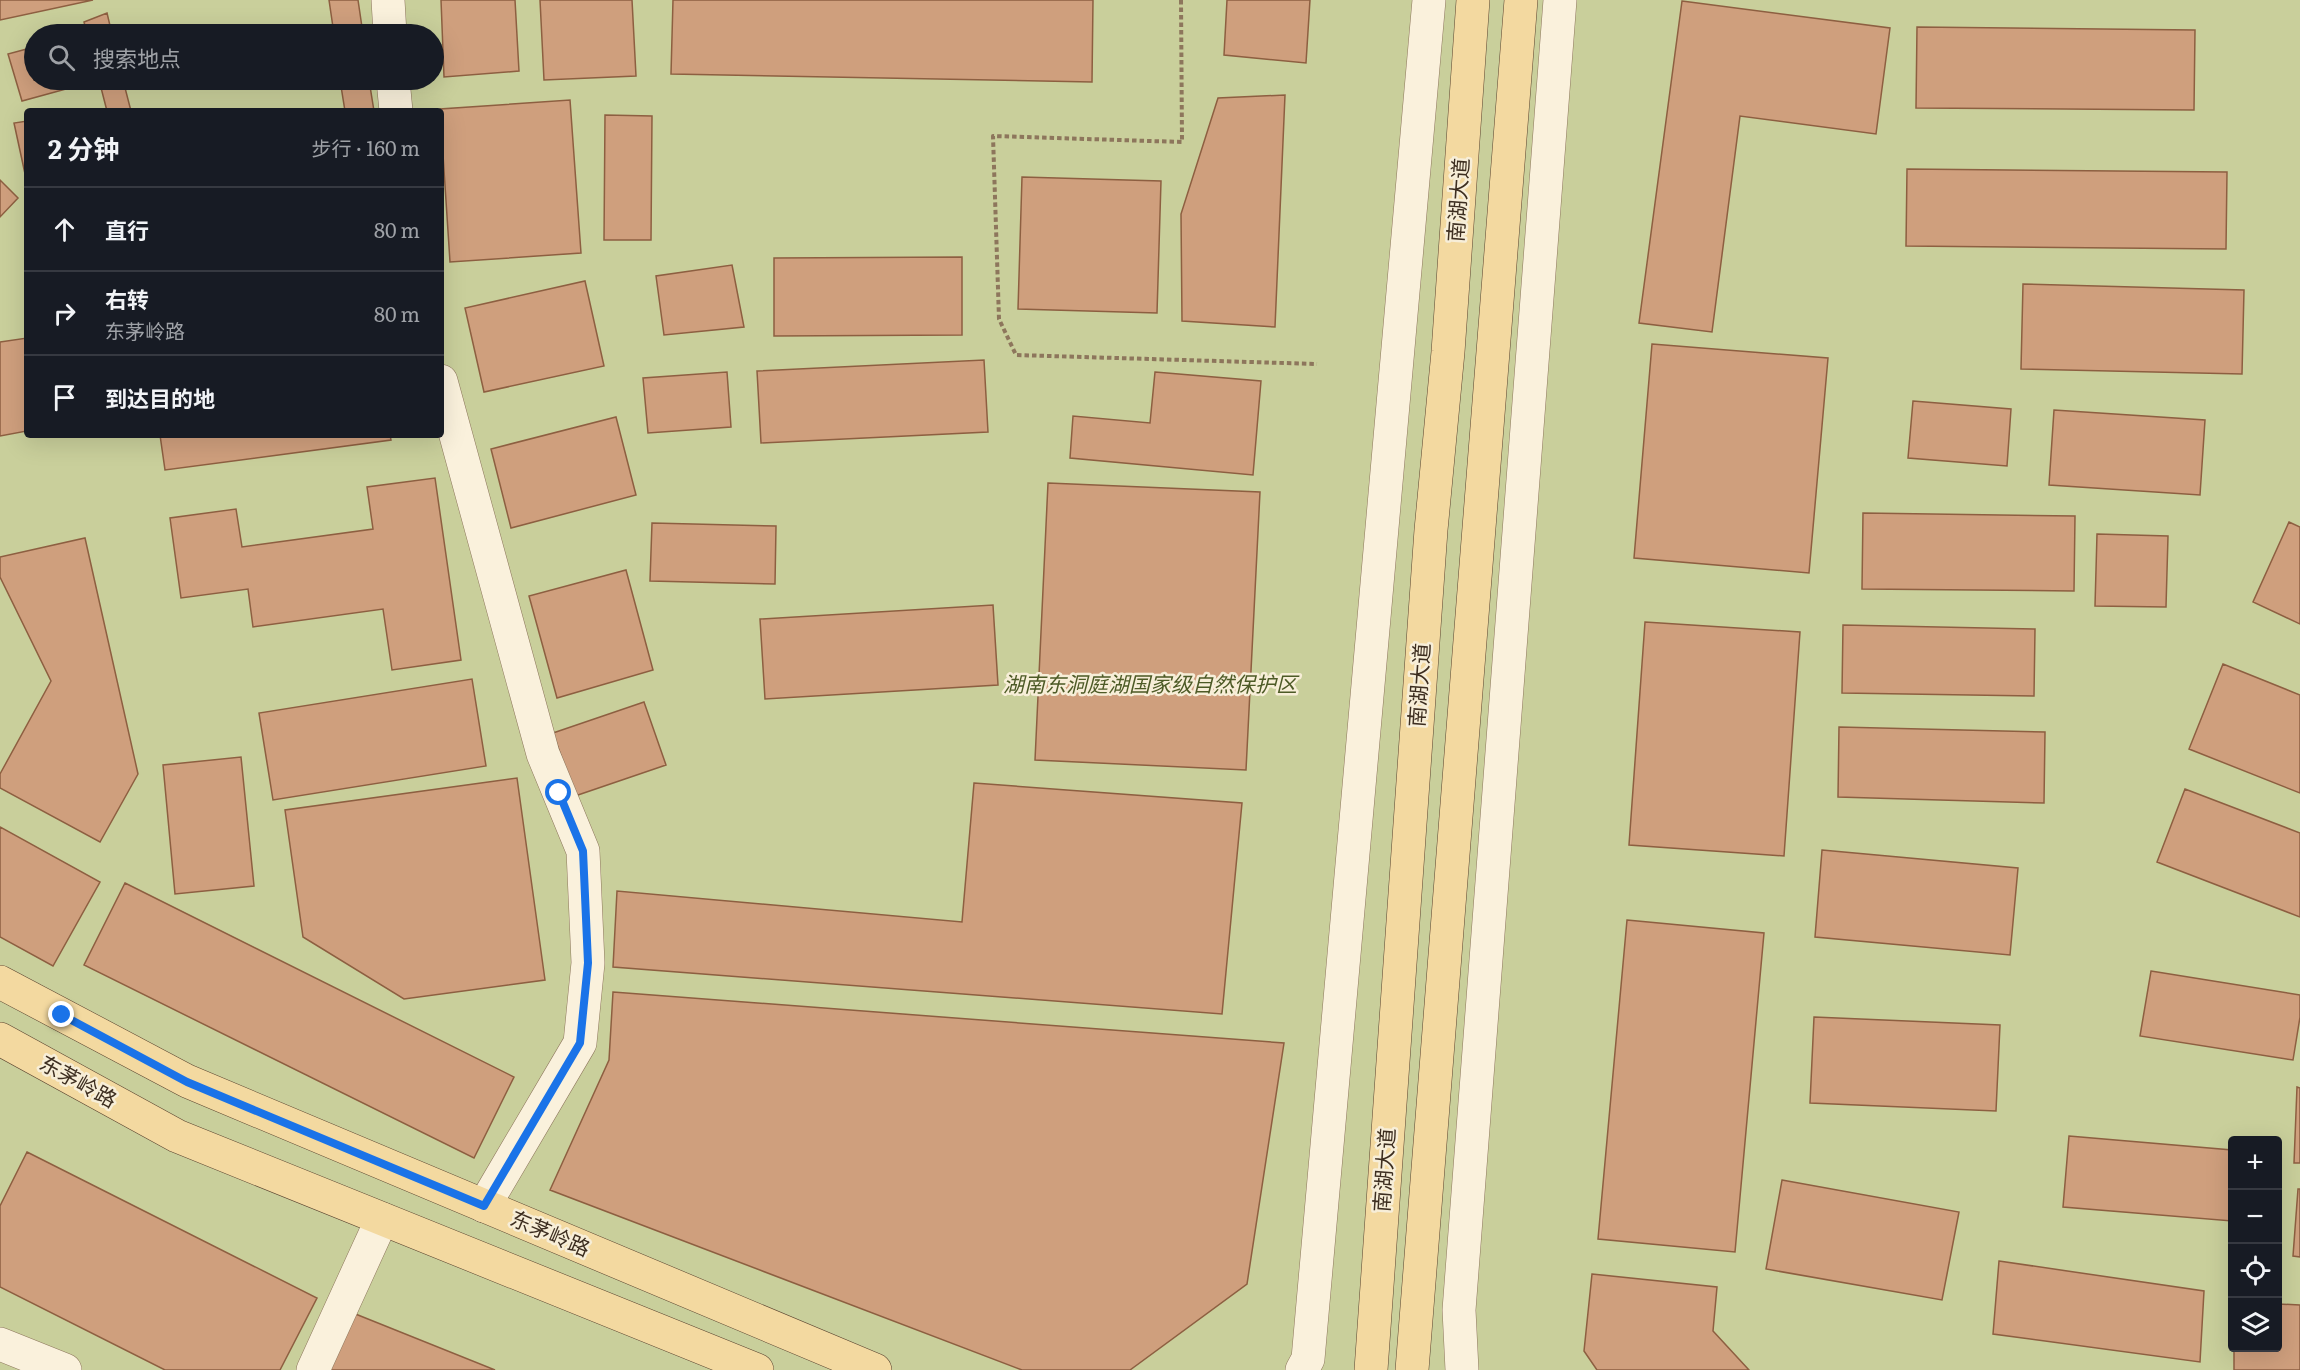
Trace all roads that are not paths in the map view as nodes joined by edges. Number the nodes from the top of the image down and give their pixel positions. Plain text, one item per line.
1 (387, 0) edge
2 (1429, 0) edge
3 (1473, 0) edge
4 (1521, 0) edge
5 (1560, 0) edge
6 (389, 24) edge
7 (394, 90) edge
8 (396, 108) edge
9 (444, 392) edge
10 (0, 982) edge
11 (0, 1039) edge
12 (484, 1206) junction
13 (382, 1219) junction
14 (0, 1344) edge
15 (65, 1370) edge
16 (313, 1370) edge
17 (757, 1370) edge
18 (875, 1370) edge
19 (1302, 1370) edge
20 (1371, 1370) edge
21 (1412, 1370) edge
22 (1462, 1370) edge

1 - 6 street
2 - 19 street
3 - 20 main road, 南湖大道
4 - 21 main road, 南湖大道
5 - 22 street
7 - 8 street
9 - 12 street
10 - 12 main road, 东茅岭路
11 - 13 main road, 东茅岭路
12 - 18 main road, 东茅岭路
13 - 16 street
13 - 17 main road, 东茅岭路
14 - 15 street

